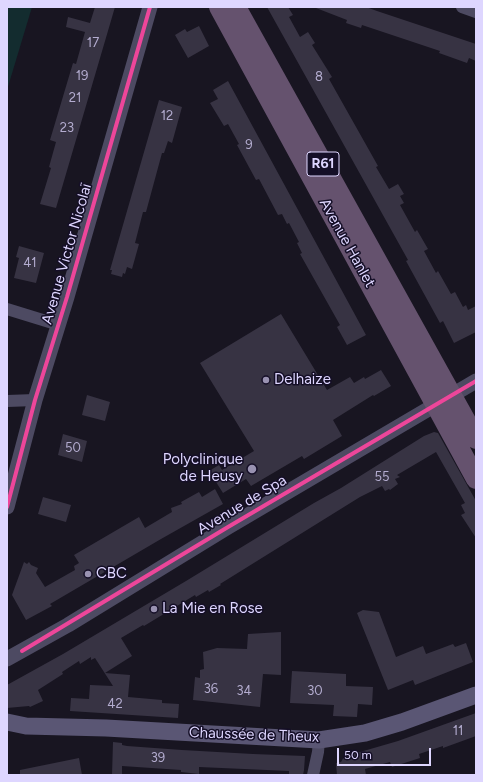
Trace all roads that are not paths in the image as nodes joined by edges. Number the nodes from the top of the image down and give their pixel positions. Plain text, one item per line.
1 (150, 7) edge
2 (219, 7) edge
3 (236, 7) edge
4 (462, 7) edge
5 (476, 12) edge
6 (7, 309) edge
7 (59, 325) junction
8 (476, 381) edge
9 (35, 400) junction
10 (444, 400) junction
11 (7, 401) edge
12 (476, 439) edge
13 (476, 478) edge
14 (7, 507) edge
15 (22, 651) junction
16 (7, 654) edge
17 (7, 659) edge
18 (476, 695) edge
19 (7, 722) edge
20 (26, 726) junction
21 (7, 730) edge
22 (318, 740) junction
23 (313, 775) edge

1 - 7 street, Avenue Victor Nicolaï
2 - 10 highway, Avenue Hanlet / R61
3 - 10 highway, Avenue Hanlet / R61
4 - 5 street
6 - 7 street
7 - 9 street, Avenue Victor Nicolaï
8 - 10 street, Avenue de Spa
9 - 11 street
9 - 14 street, Avenue Victor Nicolaï
10 - 12 highway, Avenue Hanlet / R61
10 - 13 highway, Avenue Hanlet / R61
10 - 15 street, Avenue de Spa
15 - 16 street
15 - 17 street, Avenue de Spa
18 - 22 main road, Chaussée de Theux
19 - 20 main road, Chaussée de Theux
20 - 21 main road, Chaussée de Theux
20 - 22 main road, Chaussée de Theux
22 - 23 street

